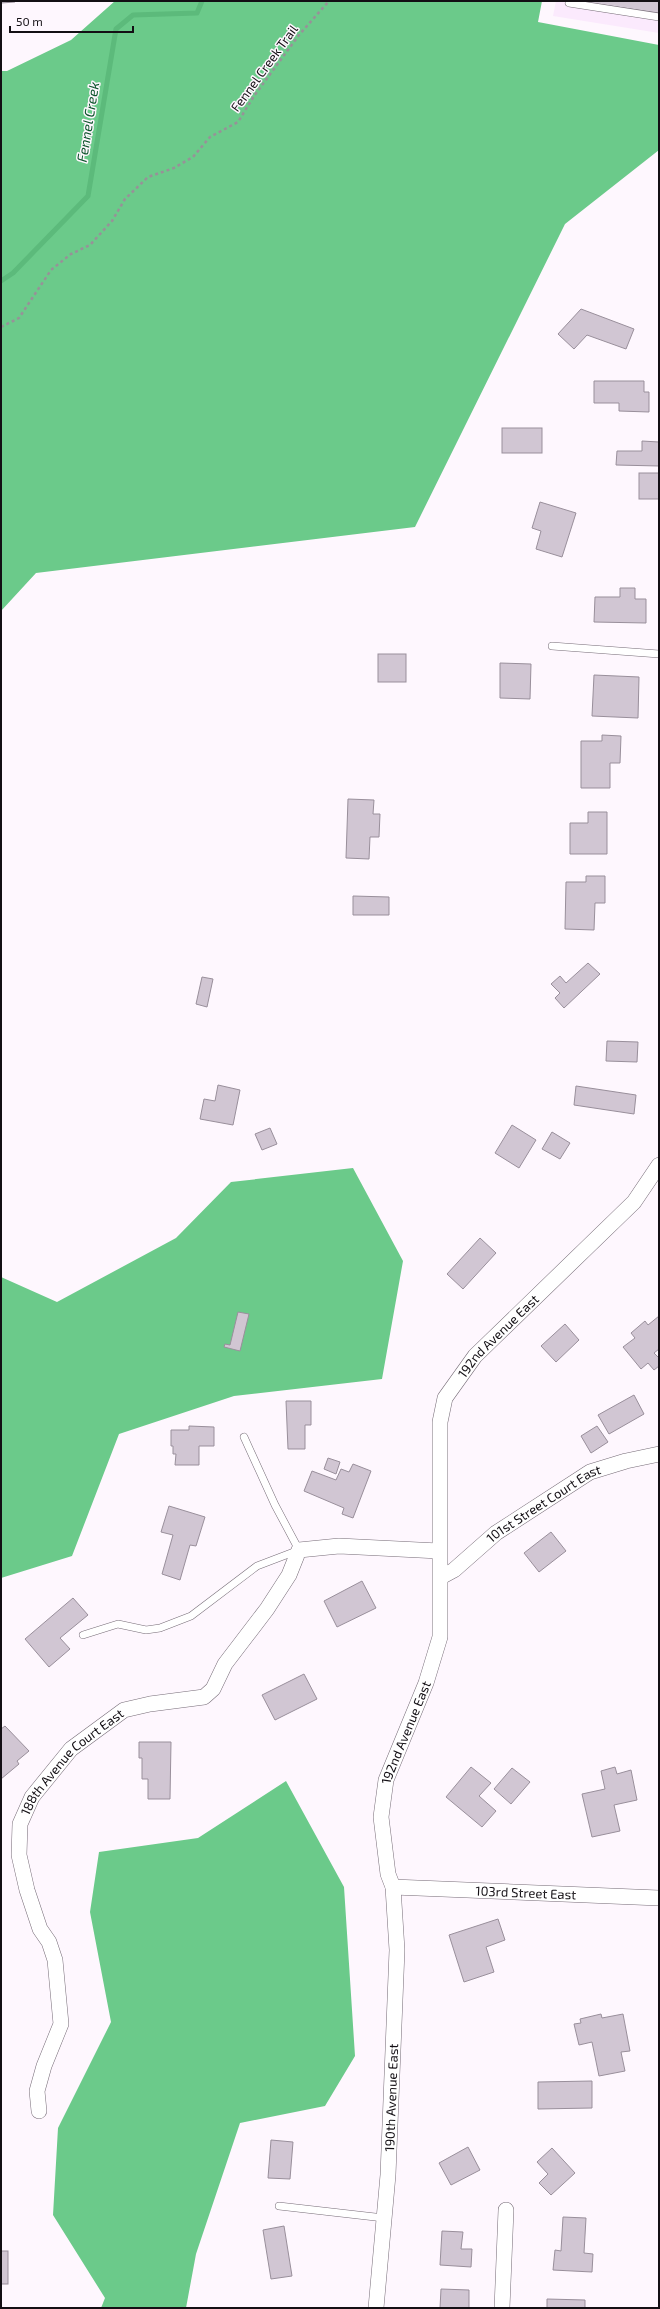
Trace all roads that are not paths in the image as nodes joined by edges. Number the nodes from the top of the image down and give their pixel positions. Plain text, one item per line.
1 (570, 1) edge
2 (659, 17) edge
3 (552, 646) dead end
4 (659, 654) edge
5 (659, 1165) edge
6 (244, 1437) dead end
7 (659, 1454) edge
8 (299, 1550) junction
9 (439, 1552) junction
10 (441, 1577) junction
11 (83, 1635) dead end
12 (394, 1887) junction
13 (659, 1898) edge
14 (39, 2111) dead end
15 (279, 2206) dead end
16 (506, 2210) dead end
17 (384, 2218) junction
18 (376, 2308) edge
19 (502, 2308) edge

1 - 2 lane
3 - 4 lane
5 - 9 street, 192nd Avenue East
6 - 8 lane
7 - 10 street, 101st Street Court East
8 - 9 street
8 - 11 lane
8 - 14 street, 188th Avenue Court East
9 - 10 street
10 - 12 street, 192nd Avenue East
12 - 13 street, 103rd Street East
12 - 17 street, 190th Avenue East
15 - 17 lane
16 - 19 street
17 - 18 street, 190th Avenue East

